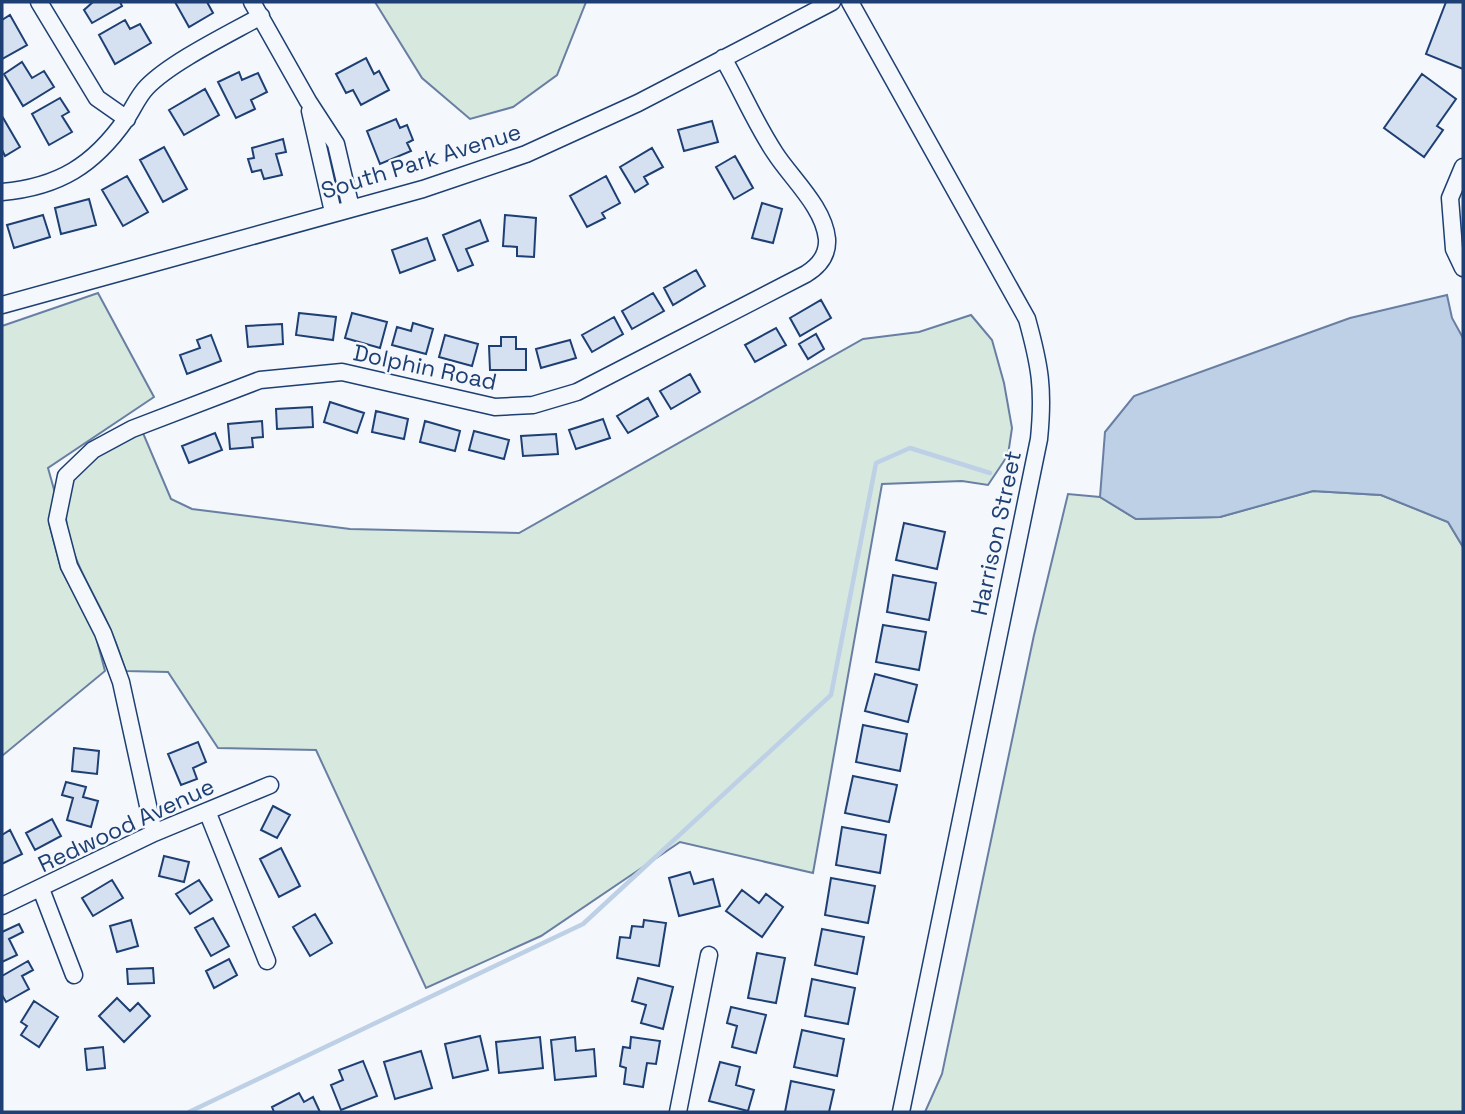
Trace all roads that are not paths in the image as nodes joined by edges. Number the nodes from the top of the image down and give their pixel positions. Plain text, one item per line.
1 (39, 2) edge
2 (252, 2) edge
3 (831, 2) edge
4 (850, 2) edge
5 (261, 16) junction
6 (723, 58) junction
7 (308, 101) junction
8 (127, 118) junction
9 (1463, 167) edge
10 (2, 192) edge
11 (351, 208) junction
12 (333, 212) junction
13 (1463, 268) edge
14 (2, 305) edge
15 (270, 785) dead end
16 (207, 811) junction
17 (154, 833) junction
18 (41, 889) junction
19 (2, 906) edge
20 (709, 955) dead end
21 (267, 961) dead end
22 (74, 975) dead end
23 (678, 1112) edge
24 (901, 1112) edge

1 - 8 street
2 - 5 street
3 - 6 street, South Park Avenue
4 - 24 street, Harrison Street
5 - 7 street
5 - 8 street
6 - 11 street, South Park Avenue
6 - 17 street, Dolphin Road
7 - 11 street
7 - 12 street
8 - 10 street
9 - 13 street
11 - 12 street, South Park Avenue
12 - 14 street, South Park Avenue
15 - 16 street, Redwood Avenue
16 - 17 street, Redwood Avenue
16 - 21 street
17 - 18 street, Redwood Avenue
18 - 19 street, Redwood Avenue
18 - 22 street
20 - 23 street

